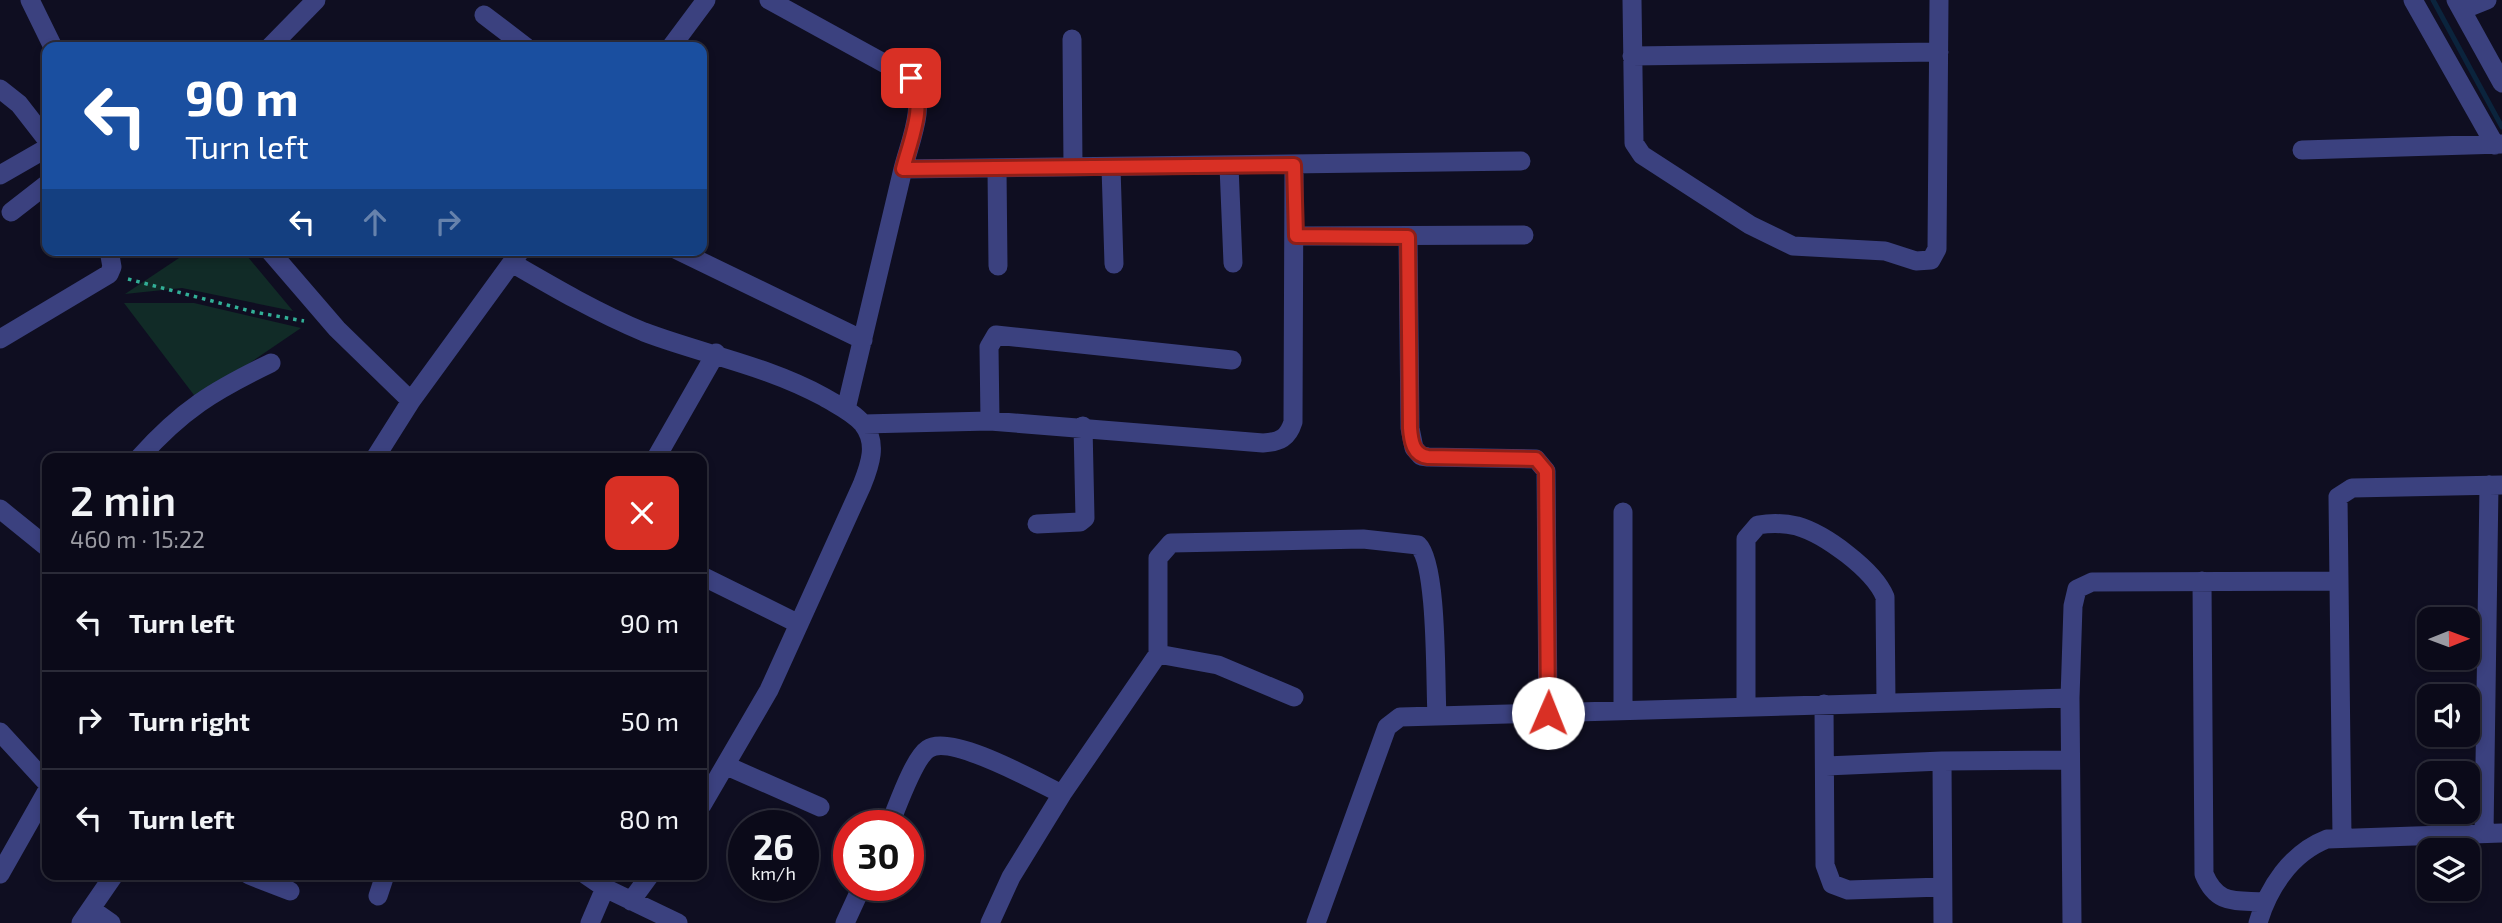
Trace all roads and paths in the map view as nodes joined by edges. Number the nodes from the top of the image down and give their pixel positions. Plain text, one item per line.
1 (30, 0) edge
2 (316, 0) edge
3 (706, 0) edge
4 (769, 0) edge
5 (1632, 0) edge
6 (1939, 0) edge
7 (2413, 0) edge
8 (2487, 0) edge
9 (2459, 5) edge
10 (484, 15) dead end
11 (1072, 39) dead end
12 (51, 42) edge
13 (275, 42) edge
14 (519, 42) edge
15 (675, 42) edge
16 (1939, 52) junction
17 (1632, 56) junction
18 (2502, 83) edge
19 (0, 89) edge
20 (42, 134) edge
21 (2498, 145) edge
22 (2302, 150) dead end
23 (42, 151) edge
24 (1521, 161) dead end
25 (1294, 165) junction
26 (1229, 166) junction
27 (1073, 167) junction
28 (1111, 167) junction
29 (903, 169) junction
30 (996, 169) junction
31 (0, 175) edge
32 (42, 188) edge
33 (11, 212) dead end
34 (1524, 235) dead end
35 (1296, 236) junction
36 (1408, 237) junction
37 (110, 256) edge
38 (274, 256) edge
39 (689, 256) edge
40 (517, 257) edge
41 (1233, 262) dead end
42 (1114, 264) dead end
43 (998, 266) dead end
44 (108, 274) junction
45 (308, 321) dead end
46 (0, 339) edge
47 (863, 340) junction
48 (716, 353) junction
49 (1233, 360) dead end
50 (271, 363) dead end
51 (411, 401) junction
52 (846, 410) junction
53 (990, 421) junction
54 (863, 424) junction
55 (1083, 426) junction
56 (144, 453) edge
57 (378, 453) edge
58 (659, 453) edge
59 (2495, 485) edge
60 (0, 509) edge
61 (1623, 512) dead end
62 (1037, 524) dead end
63 (42, 543) edge
64 (707, 578) edge
65 (2202, 581) junction
66 (2338, 581) junction
67 (799, 624) junction
68 (1158, 654) junction
69 (2494, 675) edge
70 (1294, 697) dead end
71 (2070, 698) junction
72 (1886, 703) junction
73 (1824, 704) junction
74 (1746, 707) junction
75 (1623, 711) junction
76 (1548, 713) junction
77 (1437, 715) junction
78 (0, 732) edge
79 (2069, 760) junction
80 (1942, 761) junction
81 (727, 766) junction
82 (1826, 766) junction
83 (42, 778) edge
84 (1062, 794) junction
85 (707, 797) edge
86 (42, 800) edge
87 (820, 807) dead end
88 (897, 810) edge
89 (2493, 833) edge
90 (2342, 838) junction
91 (0, 874) edge
92 (111, 880) edge
93 (261, 880) edge
94 (383, 880) edge
95 (593, 880) edge
96 (646, 880) edge
97 (1942, 887) junction
98 (605, 888) junction
99 (290, 891) dead end
100 (378, 896) dead end
101 (631, 901) junction
102 (855, 901) edge
103 (2264, 902) junction
104 (86, 916) edge
105 (111, 923) edge
106 (590, 923) edge
107 (678, 923) edge
108 (845, 923) edge
109 (990, 923) edge
110 (1316, 923) edge
111 (1943, 923) edge
112 (2072, 923) edge
113 (2258, 923) edge

1 - 12 street
2 - 13 street
3 - 15 street
4 - 29 street
5 - 17 street
6 - 16 street
7 - 21 street
8 - 9 street
9 - 18 street
10 - 14 street
11 - 27 street
16 - 17 street
16 - 17 street
19 - 20 street
21 - 22 street
23 - 31 street
24 - 25 street
25 - 26 street
25 - 35 street
26 - 28 street
26 - 41 street
27 - 28 street
27 - 30 street
28 - 42 street
29 - 30 street
29 - 47 street
30 - 43 street
32 - 33 street
34 - 36 street
35 - 36 street
35 - 55 street
36 - 76 street
37 - 44 street
38 - 51 street
39 - 47 street
40 - 48 street
40 - 51 street
44 - 45 path
44 - 46 street
47 - 52 street
48 - 52 street
48 - 58 street
49 - 53 street
50 - 56 street
51 - 57 street
52 - 54 street
53 - 54 street
53 - 55 street
54 - 67 street
55 - 62 street
59 - 66 street
59 - 69 street
60 - 63 street
61 - 75 street
64 - 67 street
65 - 66 street
65 - 71 street
65 - 103 street
66 - 90 street
67 - 81 street
68 - 70 street
68 - 77 street
68 - 84 street
69 - 89 street
71 - 72 street
71 - 79 street
72 - 73 street
72 - 74 street
73 - 74 street
73 - 82 street
74 - 75 street
75 - 76 street
76 - 77 street
77 - 110 street
78 - 83 street
79 - 80 street
79 - 112 street
80 - 82 street
80 - 97 street
81 - 85 street
81 - 87 street
82 - 97 street
84 - 88 street
84 - 109 street
86 - 91 street
89 - 90 street
90 - 103 street
92 - 104 street
93 - 99 street
94 - 100 street
95 - 98 street
96 - 101 street
97 - 111 street
98 - 101 street
98 - 106 street
101 - 107 street
102 - 108 street
103 - 113 street
104 - 105 street

